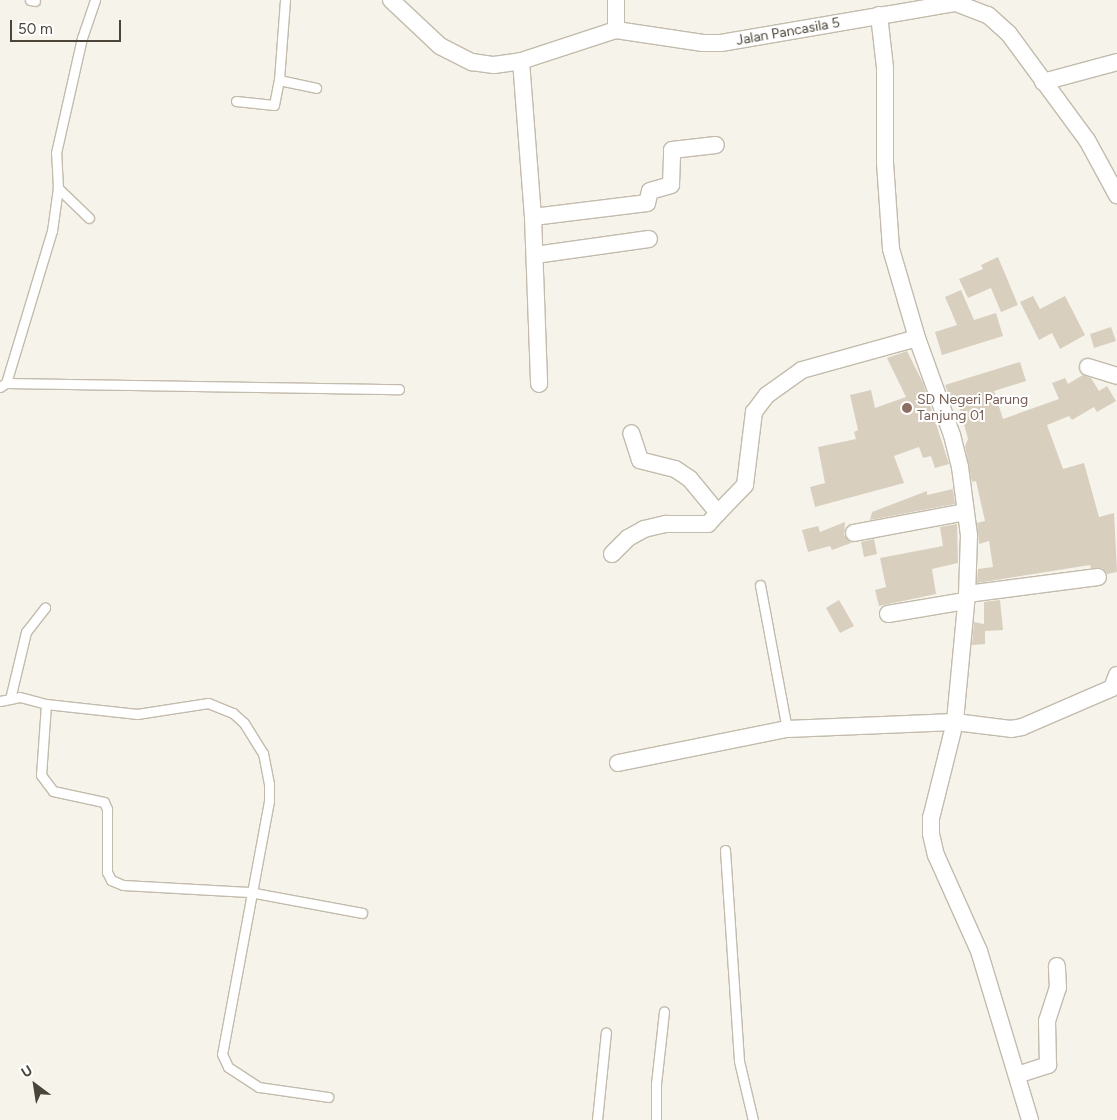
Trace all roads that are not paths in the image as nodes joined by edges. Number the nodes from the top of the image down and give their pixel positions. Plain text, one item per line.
1 (95, 0) edge
2 (284, 0) edge
3 (391, 0) edge
4 (616, 0) edge
5 (957, 2) edge
6 (899, 5) edge
7 (879, 15) junction
8 (616, 30) junction
9 (521, 62) junction
10 (1117, 62) edge
11 (280, 80) junction
12 (1043, 82) junction
13 (316, 88) dead end
14 (236, 101) dead end
15 (716, 145) dead end
16 (58, 188) junction
17 (1117, 195) edge
18 (534, 217) junction
19 (89, 218) dead end
20 (649, 239) dead end
21 (535, 254) junction
22 (917, 338) junction
23 (1088, 367) dead end
24 (1117, 376) edge
25 (539, 384) dead end
26 (3, 385) edge
27 (399, 389) dead end
28 (632, 433) dead end
29 (965, 512) junction
30 (718, 513) junction
31 (854, 533) dead end
32 (612, 554) dead end
33 (1098, 577) dead end
34 (760, 585) dead end
35 (966, 598) junction
36 (45, 608) dead end
37 (888, 614) dead end
38 (1117, 675) edge
39 (10, 699) junction
40 (0, 701) edge
41 (46, 704) junction
42 (956, 722) junction
43 (786, 729) junction
44 (618, 763) dead end
45 (725, 850) dead end
46 (250, 892) junction
47 (362, 913) dead end
48 (1058, 966) dead end
49 (664, 1011) dead end
50 (606, 1032) dead end
51 (1017, 1075) junction
52 (328, 1097) dead end
53 (597, 1120) edge
54 (656, 1120) edge
55 (753, 1120) edge
56 (1030, 1120) edge

1 - 16 lane
2 - 11 lane
3 - 9 street, Jalan Pancasila 5
4 - 8 street
5 - 6 street, Jalan Pancasila 5
5 - 12 street, Jalan Pancasila 5
6 - 7 street, Jalan Pancasila 5
7 - 8 street, Jalan Pancasila 5
7 - 22 street
8 - 9 street, Jalan Pancasila 5
9 - 18 street
10 - 12 street
11 - 13 lane
11 - 14 lane
12 - 17 street, Jalan Pancasila 5
15 - 18 street
16 - 19 lane
16 - 26 lane
18 - 21 street
20 - 21 street
21 - 25 street
22 - 29 street
22 - 30 street
23 - 24 street
26 - 27 lane
28 - 30 street
29 - 31 street
29 - 35 street
30 - 32 street
33 - 35 street
34 - 43 lane
35 - 37 street
35 - 42 street
36 - 39 lane
38 - 42 street
39 - 40 lane
39 - 41 lane
41 - 46 lane
41 - 46 lane
42 - 43 street
42 - 51 street
43 - 44 street
45 - 55 lane
46 - 47 lane
46 - 52 lane
48 - 51 street
49 - 54 lane
50 - 53 lane
51 - 56 street

